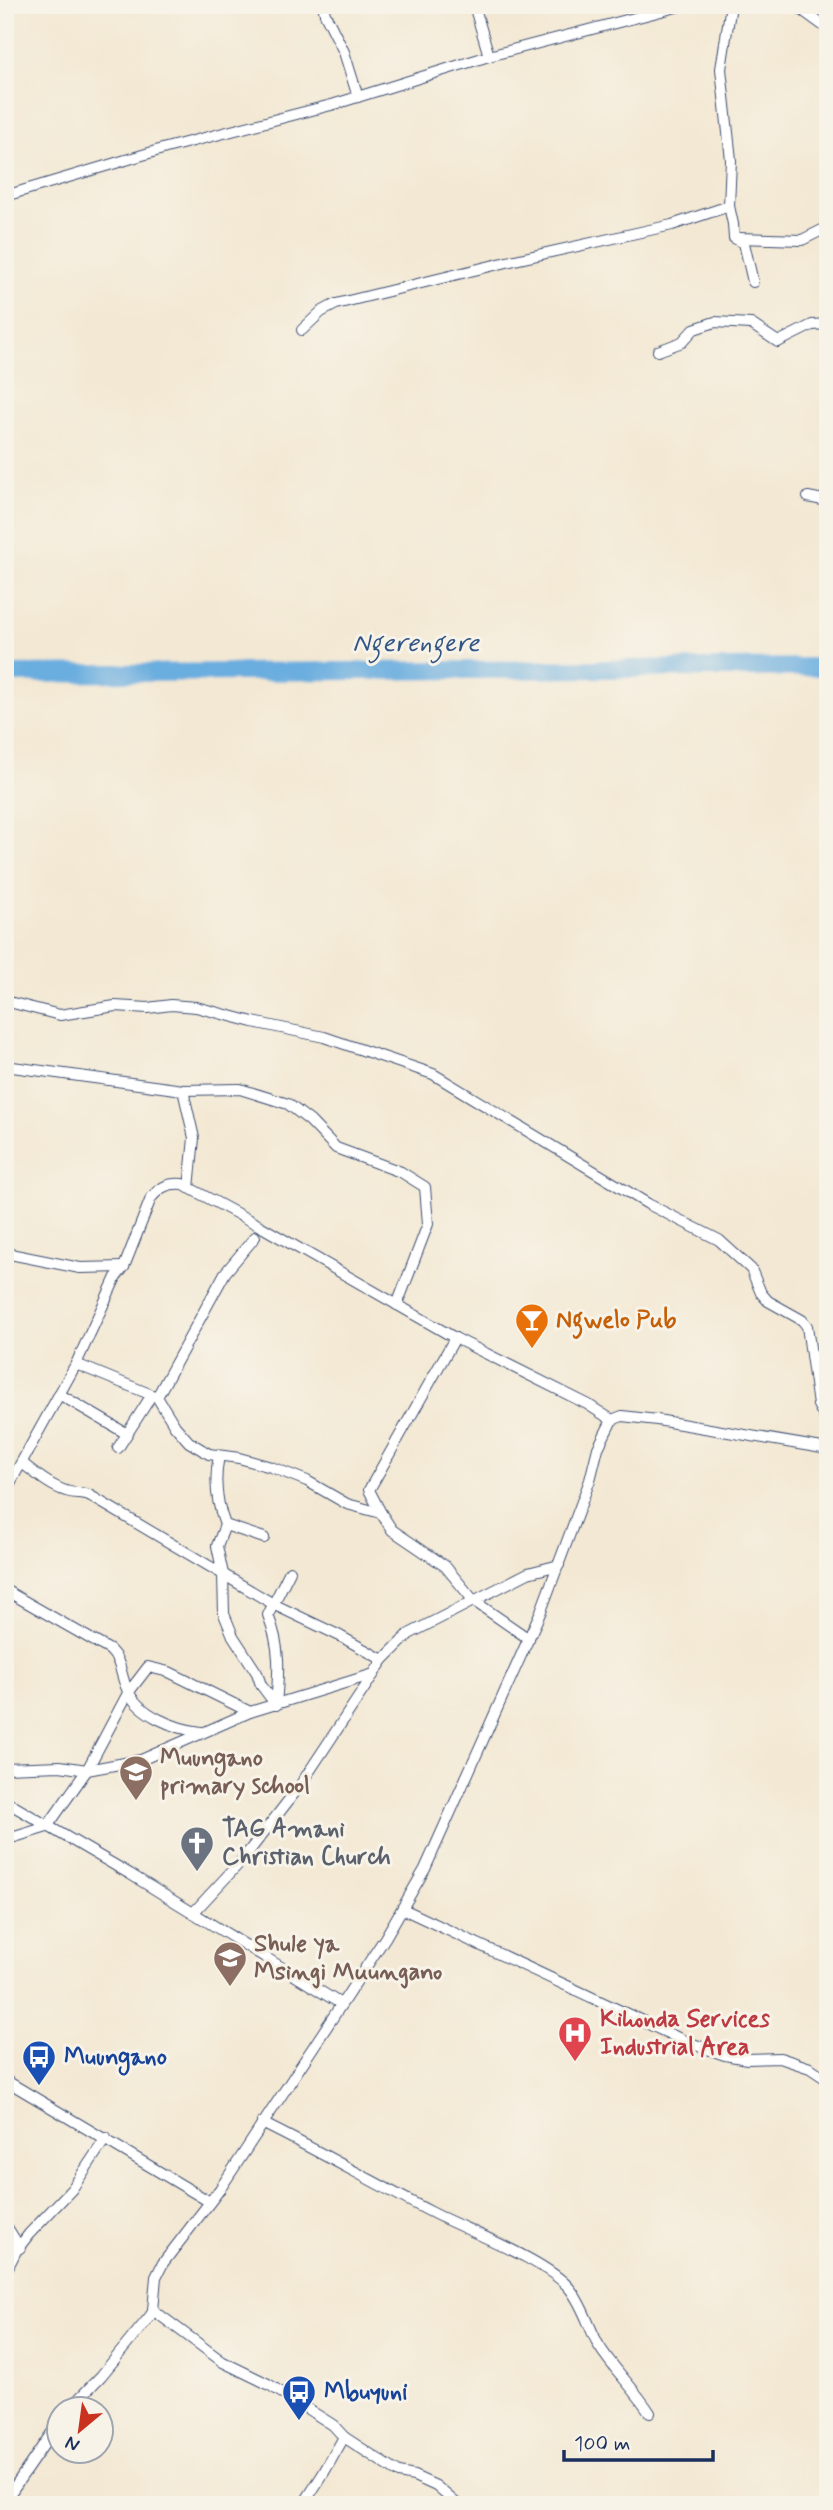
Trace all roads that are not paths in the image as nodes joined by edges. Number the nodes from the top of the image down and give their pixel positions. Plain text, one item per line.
1 (323, 5) edge
2 (474, 5) edge
3 (684, 5) edge
4 (731, 5) edge
5 (795, 5) edge
6 (828, 29) edge
7 (489, 57) junction
8 (358, 97) junction
9 (5, 196) edge
10 (729, 206) junction
11 (828, 227) edge
12 (734, 238) junction
13 (753, 282) dead end
14 (828, 324) edge
15 (302, 330) dead end
16 (658, 351) dead end
17 (808, 497) dead end
18 (828, 500) edge
19 (5, 1001) edge
20 (5, 1066) edge
21 (183, 1090) junction
22 (188, 1188) junction
23 (255, 1237) dead end
24 (5, 1253) edge
25 (124, 1267) junction
26 (397, 1305) junction
27 (455, 1338) junction
28 (76, 1364) junction
29 (59, 1394) junction
30 (153, 1399) junction
31 (612, 1420) junction
32 (828, 1424) edge
33 (127, 1434) junction
34 (118, 1448) dead end
35 (828, 1449) edge
36 (219, 1456) junction
37 (22, 1463) junction
38 (5, 1492) edge
39 (382, 1513) junction
40 (225, 1525) junction
41 (264, 1538) dead end
42 (559, 1565) junction
43 (290, 1571) dead end
44 (223, 1574) junction
45 (5, 1590) edge
46 (474, 1601) junction
47 (272, 1603) junction
48 (529, 1639) junction
49 (383, 1660) junction
50 (374, 1674) junction
51 (128, 1693) junction
52 (276, 1705) junction
53 (250, 1712) junction
54 (201, 1732) junction
55 (5, 1768) edge
56 (87, 1770) junction
57 (5, 1801) edge
58 (47, 1826) junction
59 (5, 1840) edge
60 (403, 1909) junction
61 (192, 1913) junction
62 (341, 2004) junction
63 (5, 2080) edge
64 (828, 2080) edge
65 (262, 2123) junction
66 (106, 2138) junction
67 (210, 2202) junction
68 (5, 2224) edge
69 (14, 2250) edge
70 (5, 2273) edge
71 (153, 2310) junction
72 (85, 2394) edge
73 (650, 2413) dead end
74 (344, 2437) junction
75 (46, 2440) edge
76 (8, 2490) edge
77 (6, 2505) edge
78 (303, 2505) edge
79 (458, 2505) edge

1 - 8 street
2 - 7 street
3 - 7 street
4 - 10 street
5 - 6 street
7 - 8 street
8 - 9 street
10 - 12 street
10 - 15 street
11 - 12 street
12 - 13 street
14 - 16 street
17 - 18 street
19 - 32 street
20 - 21 street
21 - 22 street
21 - 26 street
22 - 25 street
22 - 26 street
23 - 30 street
24 - 25 street
25 - 28 street
26 - 27 street
27 - 31 street
27 - 39 street
28 - 29 street
28 - 30 street
29 - 33 street
29 - 37 street
30 - 33 street
30 - 36 street
31 - 35 street
31 - 42 street
33 - 34 street
36 - 39 street
36 - 40 street
37 - 38 street
37 - 44 street
39 - 46 street
40 - 41 street
40 - 44 street
42 - 46 street
42 - 48 street
43 - 47 street
44 - 47 street
44 - 52 street
45 - 51 street
46 - 48 street
46 - 49 street
47 - 49 street
47 - 52 street
48 - 60 street
49 - 50 street
50 - 52 street
50 - 61 street
51 - 53 street
51 - 54 street
51 - 56 street
52 - 53 street
53 - 54 street
54 - 56 street
55 - 56 street
56 - 58 street
57 - 58 street
58 - 59 street
58 - 61 street
60 - 62 street
60 - 64 street
61 - 62 street
62 - 65 street
63 - 66 street
65 - 67 street
65 - 73 street
66 - 67 street
66 - 69 street
67 - 71 street
68 - 69 street
69 - 70 street
71 - 72 street
71 - 74 street
74 - 78 street
74 - 79 street
75 - 76 street
76 - 77 street

